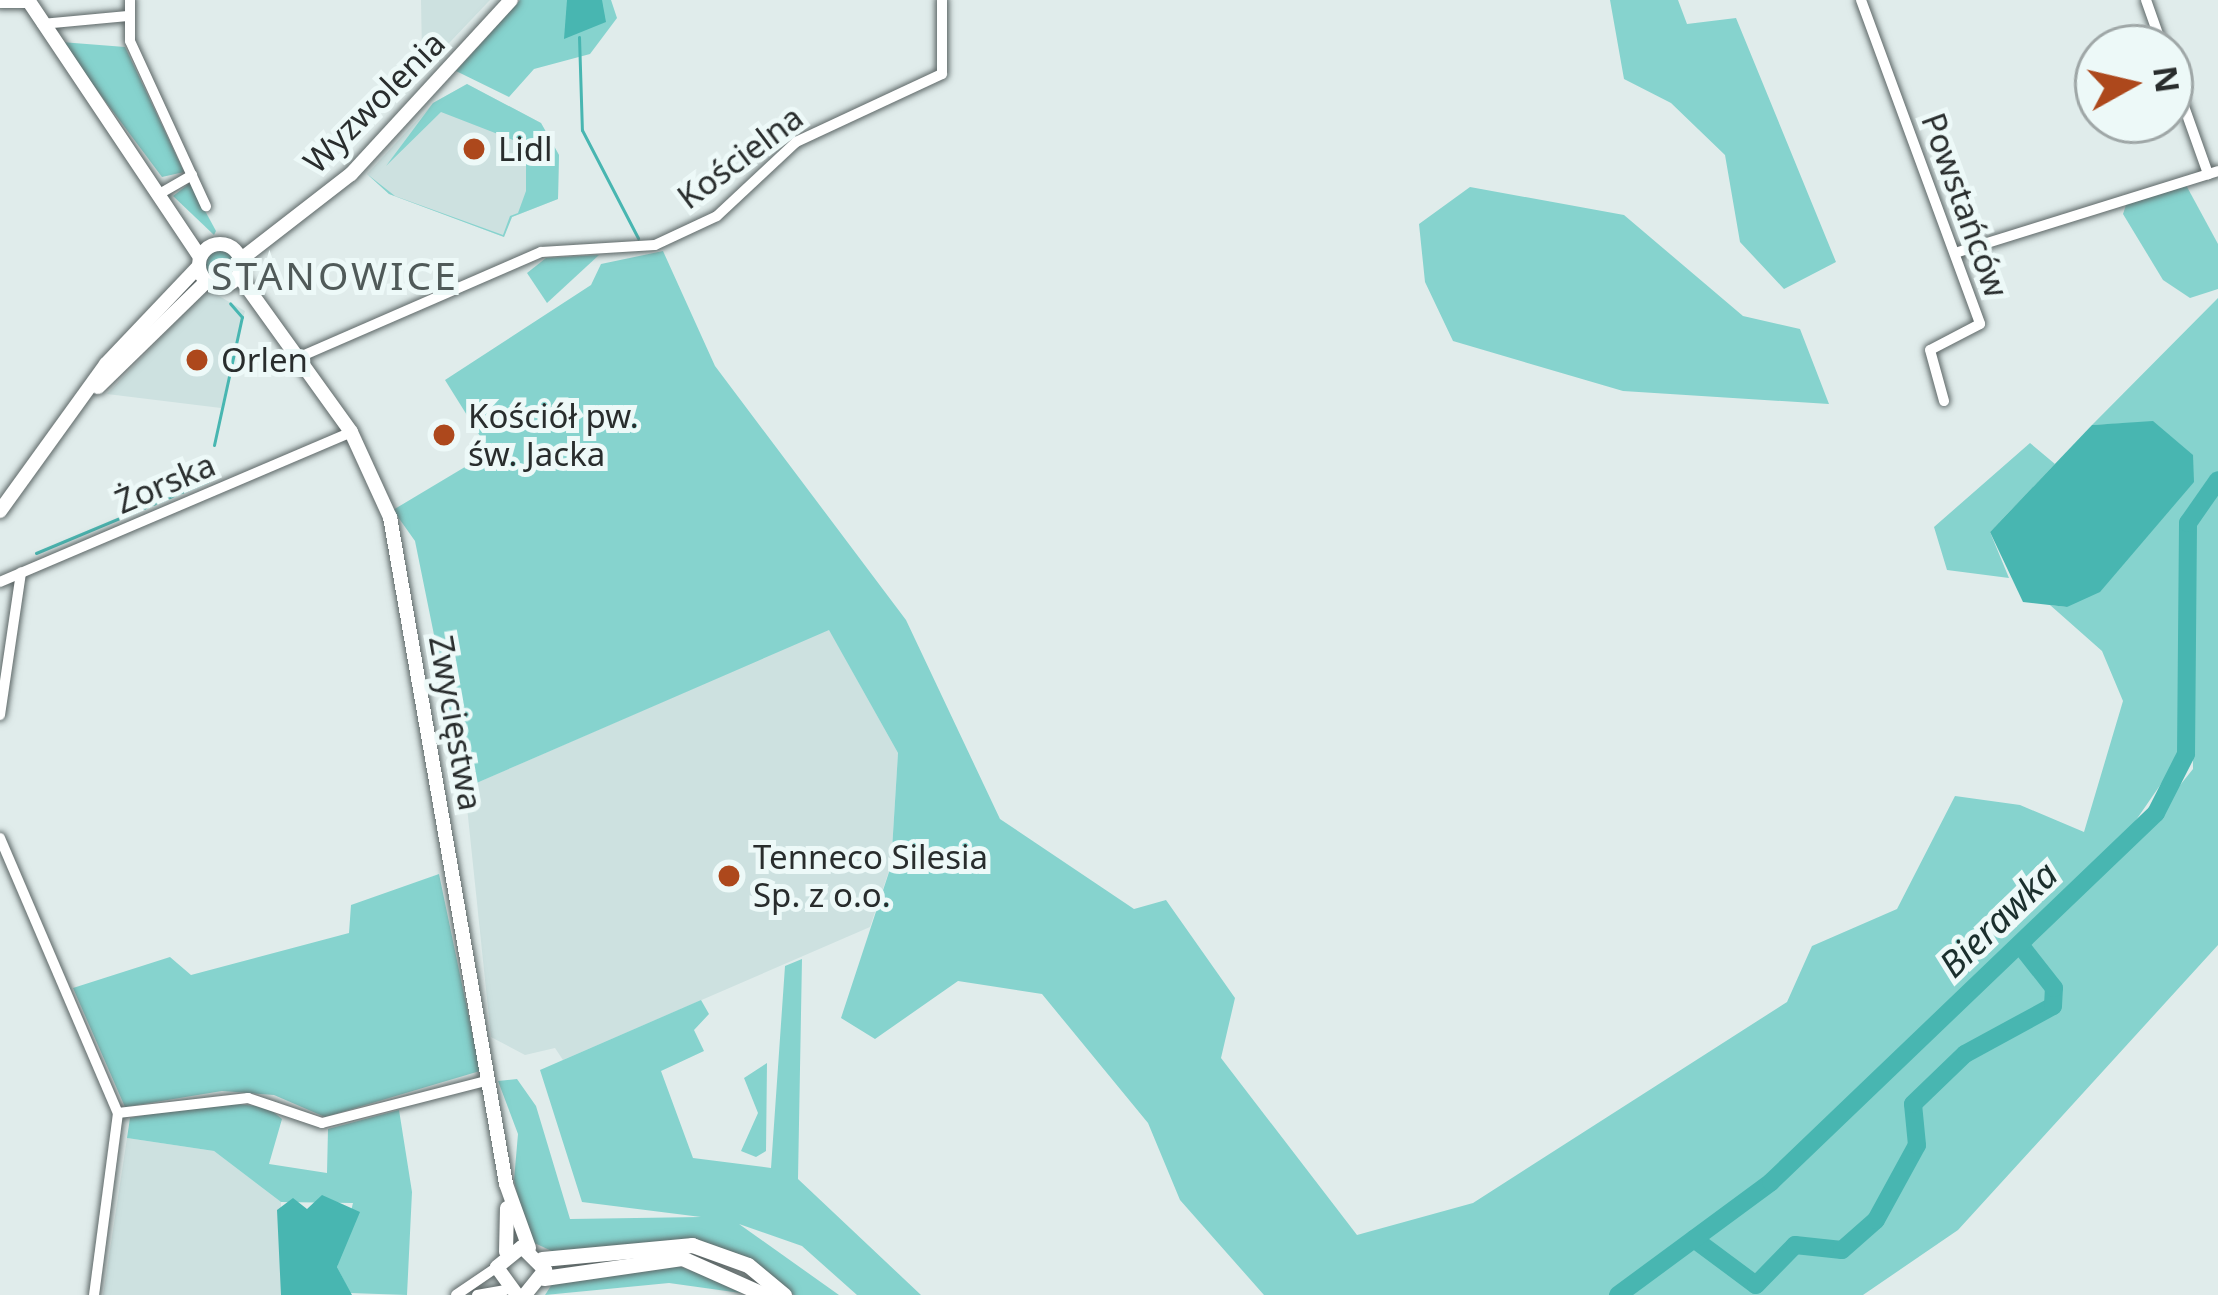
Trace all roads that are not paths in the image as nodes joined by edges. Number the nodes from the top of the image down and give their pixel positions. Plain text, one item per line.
1 (130, 0) edge
2 (511, 0) edge
3 (943, 0) edge
4 (1861, 0) edge
5 (29, 2) edge
6 (0, 3) edge
7 (128, 16) junction
8 (40, 24) junction
9 (2194, 126) edge
10 (2213, 172) edge
11 (192, 175) junction
12 (161, 193) junction
13 (206, 206) dead end
14 (182, 218) junction
15 (215, 244) junction
16 (1955, 253) junction
17 (235, 267) junction
18 (201, 268) junction
19 (295, 359) junction
20 (1944, 401) dead end
21 (351, 432) junction
22 (0, 512) edge
23 (21, 573) junction
24 (0, 582) edge
25 (0, 715) edge
26 (0, 838) edge
27 (488, 1080) junction
28 (118, 1113) junction
29 (506, 1184) junction
30 (506, 1252) junction
31 (536, 1254) junction
32 (497, 1267) junction
33 (544, 1278) junction
34 (520, 1294) edge
35 (94, 1295) edge
36 (456, 1295) edge
37 (477, 1295) edge
38 (765, 1295) edge
39 (784, 1295) edge

1 - 7 street
2 - 17 main road, Wyzwolenia
3 - 19 street, Kościelna
4 - 16 street, Powstańców
5 - 6 street
5 - 8 main road
7 - 8 street
7 - 11 street
8 - 12 main road
9 - 10 street
10 - 16 street
11 - 12 street
11 - 13 street
12 - 14 main road
14 - 15 main road
14 - 18 main road
15 - 17 main road
15 - 18 main road
16 - 20 street, Powstańców
17 - 18 main road
17 - 19 main road, Zwycięstwa
18 - 22 main road
19 - 21 main road, Zwycięstwa
21 - 23 street, Żorska
21 - 27 main road, Zwycięstwa
23 - 24 street, Żorska
23 - 25 street
26 - 28 street
27 - 28 street
27 - 29 main road, Zwycięstwa
28 - 35 street
29 - 30 main road, Zwycięstwa
29 - 31 main road, Zwycięstwa
30 - 31 main road
30 - 32 main road
31 - 33 main road, Zwycięstwa
31 - 39 highway
32 - 34 main road
32 - 36 street
33 - 34 main road
33 - 38 highway
34 - 37 street

